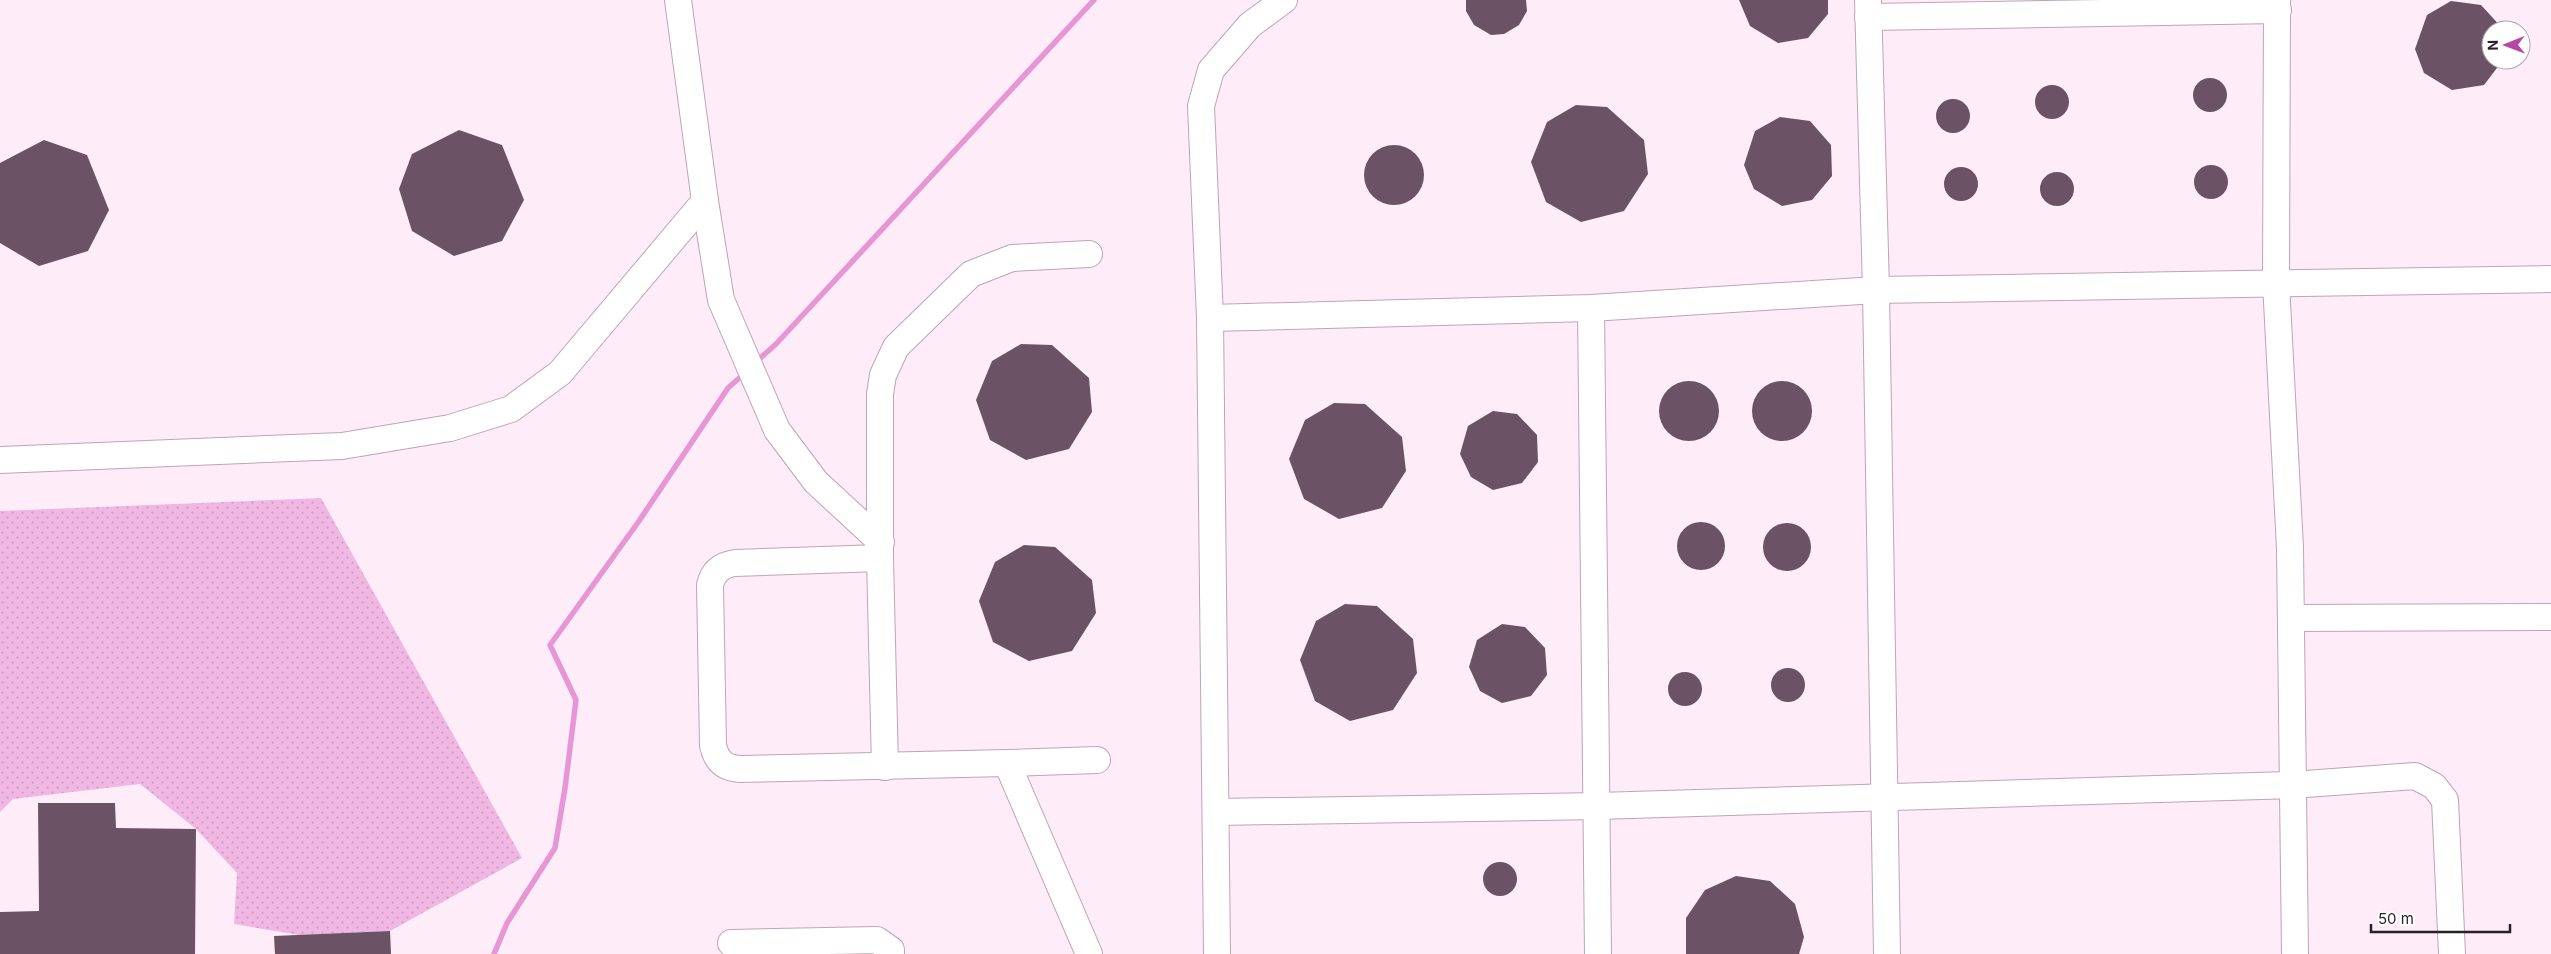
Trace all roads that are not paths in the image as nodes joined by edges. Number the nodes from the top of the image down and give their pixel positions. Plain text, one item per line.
1 (678, 0) edge
2 (1284, 0) edge
3 (2278, 5) edge
4 (1868, 9) edge
5 (705, 201) junction
6 (1089, 254) dead end
7 (2551, 279) edge
8 (2276, 282) junction
9 (1876, 290) junction
10 (1591, 308) junction
11 (1210, 318) junction
12 (0, 460) edge
13 (881, 550) junction
14 (2551, 617) edge
15 (2291, 618) junction
16 (1098, 760) dead end
17 (1007, 763) junction
18 (885, 767) junction
19 (2292, 785) junction
20 (1884, 798) junction
21 (1598, 806) junction
22 (1216, 812) junction
23 (731, 943) dead end
24 (891, 954) edge
25 (1089, 954) edge
26 (1217, 954) edge
27 (1598, 954) edge
28 (1887, 954) edge
29 (2295, 954) edge
30 (2452, 954) edge

1 - 5 lane
2 - 11 lane
3 - 4 lane
3 - 8 lane
4 - 9 lane
5 - 12 lane
5 - 13 lane
6 - 13 lane
7 - 8 lane
8 - 9 lane
8 - 15 lane
9 - 10 lane
9 - 20 lane
10 - 11 lane
10 - 21 lane
11 - 22 lane
13 - 18 lane
13 - 18 lane
14 - 15 lane
15 - 19 lane
16 - 17 lane
17 - 18 lane
17 - 25 lane
19 - 20 lane
19 - 29 lane
19 - 30 lane
20 - 21 lane
20 - 28 lane
21 - 22 lane
21 - 27 lane
22 - 26 lane
23 - 24 lane

